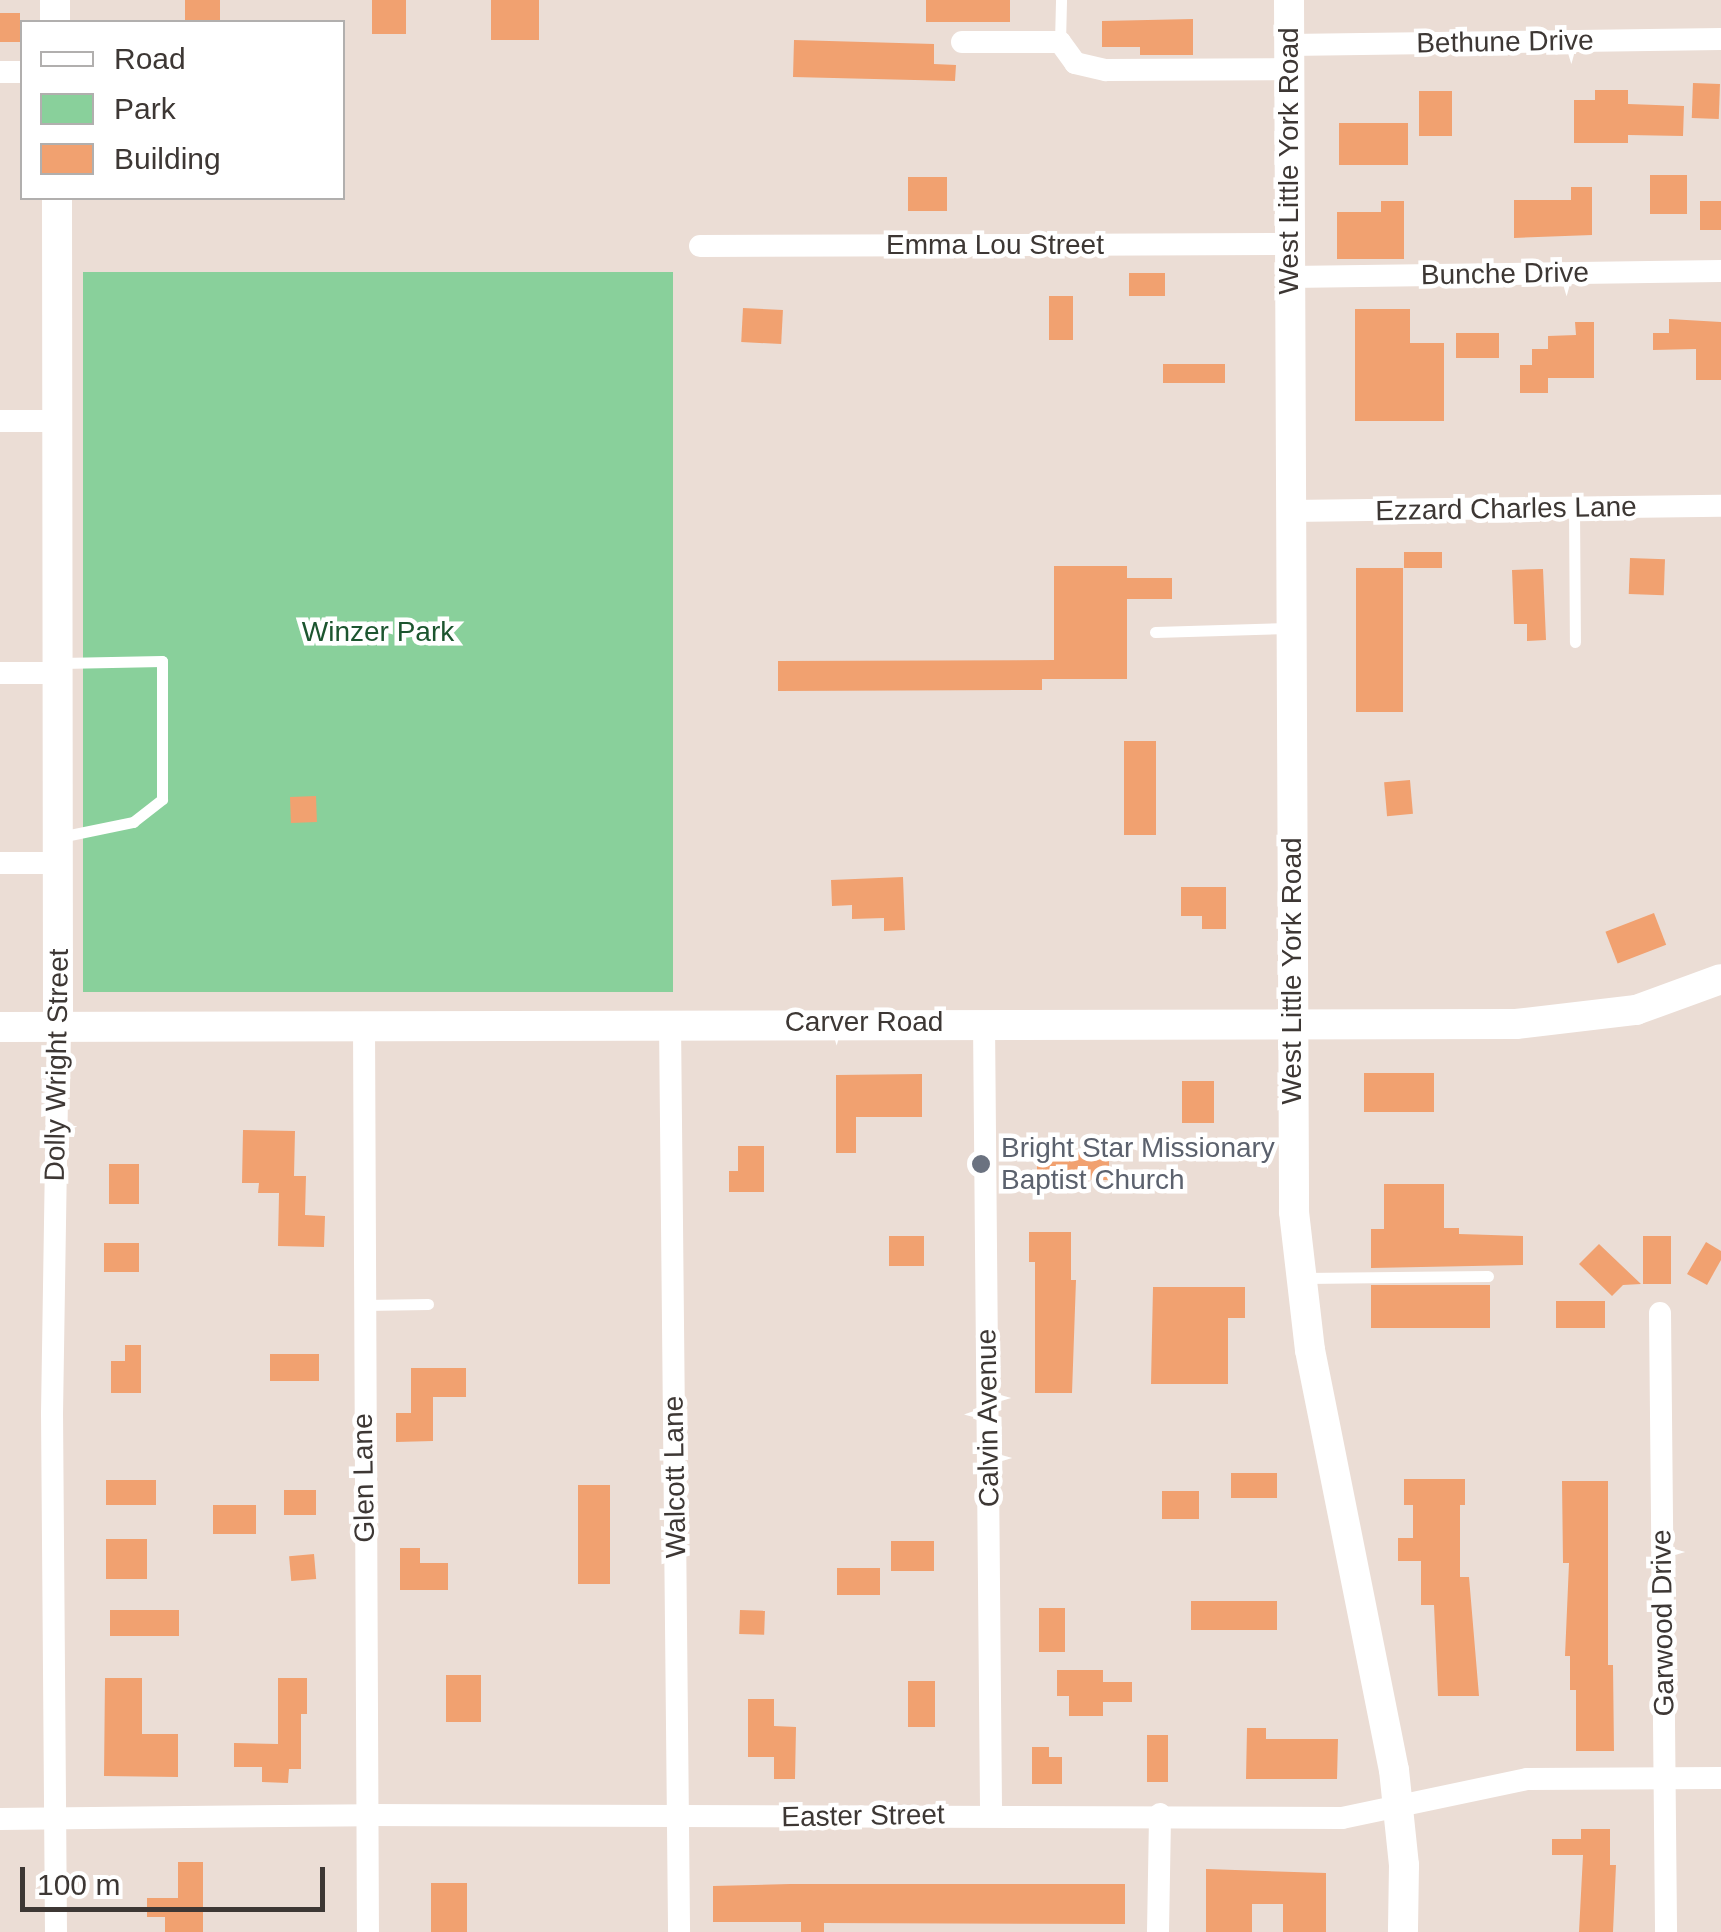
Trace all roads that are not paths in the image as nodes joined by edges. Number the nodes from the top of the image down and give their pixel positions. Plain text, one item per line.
1 (1060, 0) edge
2 (1288, 0) edge
3 (1721, 39) edge
4 (962, 42) dead end
5 (1060, 42) junction
6 (1289, 57) junction
7 (57, 200) edge
8 (1290, 244) junction
9 (700, 246) dead end
10 (1721, 271) edge
11 (1290, 277) junction
12 (59, 420) junction
13 (0, 421) edge
14 (1721, 506) edge
15 (1574, 508) junction
16 (1290, 511) junction
17 (1290, 628) junction
18 (1155, 632) dead end
19 (1575, 642) dead end
20 (60, 668) junction
21 (0, 674) edge
22 (60, 850) junction
23 (0, 864) edge
24 (1721, 979) edge
25 (670, 1022) junction
26 (984, 1022) junction
27 (364, 1024) junction
28 (1291, 1025) junction
29 (0, 1027) edge
30 (58, 1027) junction
31 (1488, 1276) dead end
32 (1300, 1278) junction
33 (428, 1304) dead end
34 (364, 1305) junction
35 (1660, 1313) dead end
36 (1665, 1778) junction
37 (1721, 1778) edge
38 (1399, 1808) junction
39 (1160, 1814) junction
40 (368, 1815) junction
41 (991, 1815) junction
42 (678, 1818) junction
43 (55, 1819) junction
44 (0, 1820) edge
45 (56, 1932) edge
46 (368, 1932) edge
47 (679, 1932) edge
48 (1158, 1932) edge
49 (1404, 1932) edge
50 (1666, 1932) edge

1 - 5 lane
2 - 6 street, West Little York Road
3 - 6 street, Bethune Drive
4 - 5 street
5 - 6 street, Bethune Drive
6 - 8 street, West Little York Road
7 - 12 street, Dolly Wright Street
8 - 9 street, Emma Lou Street
8 - 11 street, West Little York Road
10 - 11 street, Bunche Drive
11 - 16 street, West Little York Road
12 - 13 street
12 - 20 street, Dolly Wright Street
14 - 15 street, Ezzard Charles Lane
15 - 16 street, Ezzard Charles Lane
15 - 19 lane
16 - 17 street, West Little York Road
17 - 18 lane
17 - 28 street, West Little York Road
20 - 21 street
20 - 22 street, Dolly Wright Street
20 - 22 lane
22 - 23 street
22 - 30 street, Dolly Wright Street
24 - 28 street, Carver Road
25 - 26 street, Carver Road
25 - 27 street, Carver Road
25 - 42 street, Walcott Lane
26 - 28 street, Carver Road
26 - 41 street, Calvin Avenue
27 - 30 street, Carver Road
27 - 34 street, Glen Lane
28 - 32 street, West Little York Road
29 - 30 street, Carver Road
30 - 43 street, Dolly Wright Street
31 - 32 lane
32 - 38 street, West Little York Road
33 - 34 lane
34 - 40 street, Glen Lane
35 - 36 street, Garwood Drive
36 - 37 street, Easter Street
36 - 38 street, Easter Street
36 - 50 street, Garwood Drive
38 - 39 street, Easter Street
38 - 49 street, West Little York Road
39 - 41 street, Easter Street
39 - 48 street
40 - 42 street, Easter Street
40 - 43 street, Easter Street
40 - 46 street, Glen Lane
41 - 42 street, Easter Street
42 - 47 street, Walcott Lane
43 - 44 street, Easter Street
43 - 45 street, Dolly Wright Street

